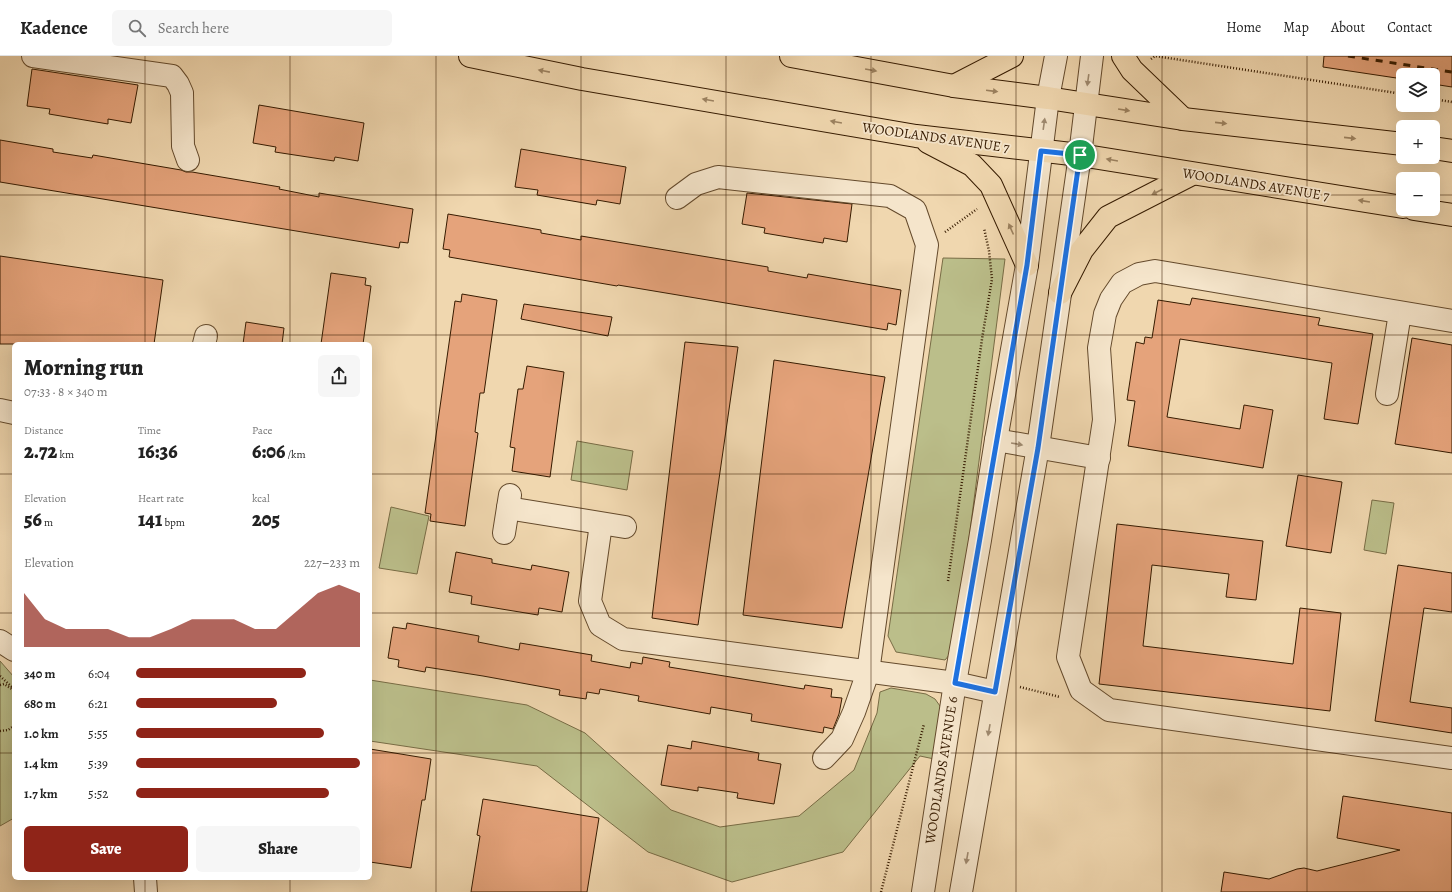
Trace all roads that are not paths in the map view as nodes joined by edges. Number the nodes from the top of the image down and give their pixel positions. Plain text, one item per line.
1 (32, 56) edge
2 (470, 56) edge
3 (791, 56) edge
4 (1012, 56) edge
5 (1056, 56) edge
6 (1092, 56) edge
7 (1123, 56) edge
8 (954, 86) junction
9 (1048, 98) junction
10 (1085, 104) junction
11 (1183, 119) junction
12 (916, 136) junction
13 (1396, 143) edge
14 (1440, 149) edge
15 (1041, 151) junction
16 (1452, 151) edge
17 (1080, 155) junction
18 (188, 160) dead end
19 (1192, 174) junction
20 (677, 198) dead end
21 (1396, 206) edge
22 (1440, 213) edge
23 (1452, 215) edge
24 (1027, 265) junction
25 (1060, 293) junction
26 (1400, 313) junction
27 (1452, 322) edge
28 (1387, 394) dead end
29 (0, 410) edge
30 (12, 413) edge
31 (996, 440) junction
32 (1038, 448) junction
33 (1099, 458) junction
34 (601, 524) junction
35 (625, 527) dead end
36 (504, 533) dead end
37 (0, 641) edge
38 (12, 649) edge
39 (868, 672) junction
40 (955, 683) junction
41 (995, 692) junction
42 (824, 758) dead end
43 (1452, 758) edge
44 (145, 880) edge
45 (146, 892) edge
46 (922, 892) edge
47 (961, 892) edge

1 - 18 street
12 -> 2 main road, WOODLANDS AVENUE 7
3 -> 8 main road
4 - 8 main road
5 - 9 street, WOODLANDS AVENUE 6
6 -> 10 street
7 - 11 main road
8 -> 9 main road
9 - 10 main road
15 -> 9 street, WOODLANDS AVENUE 6
10 -> 11 main road
10 - 17 street
11 -> 13 main road
12 - 15 main road, WOODLANDS AVENUE 7
24 -> 12 main road
14 - 16 main road
15 - 17 main road, WOODLANDS AVENUE 7
15 - 24 street, WOODLANDS AVENUE 6
19 -> 17 main road, WOODLANDS AVENUE 7
17 - 25 street
21 -> 19 main road, WOODLANDS AVENUE 7
19 -> 25 main road
20 - 39 street
22 - 23 main road
24 - 31 street, WOODLANDS AVENUE 6
25 - 32 street
26 - 27 street
26 - 28 street
26 - 33 street
29 - 30 street
31 -> 32 street
31 - 40 street, WOODLANDS AVENUE 6
32 - 33 street
32 - 41 street
33 - 43 street
34 - 35 street
34 - 36 street
34 - 39 street
37 - 38 street
39 - 40 street
39 - 42 street
40 - 41 street
40 - 46 street, WOODLANDS AVENUE 6
41 -> 47 street
44 - 45 street

